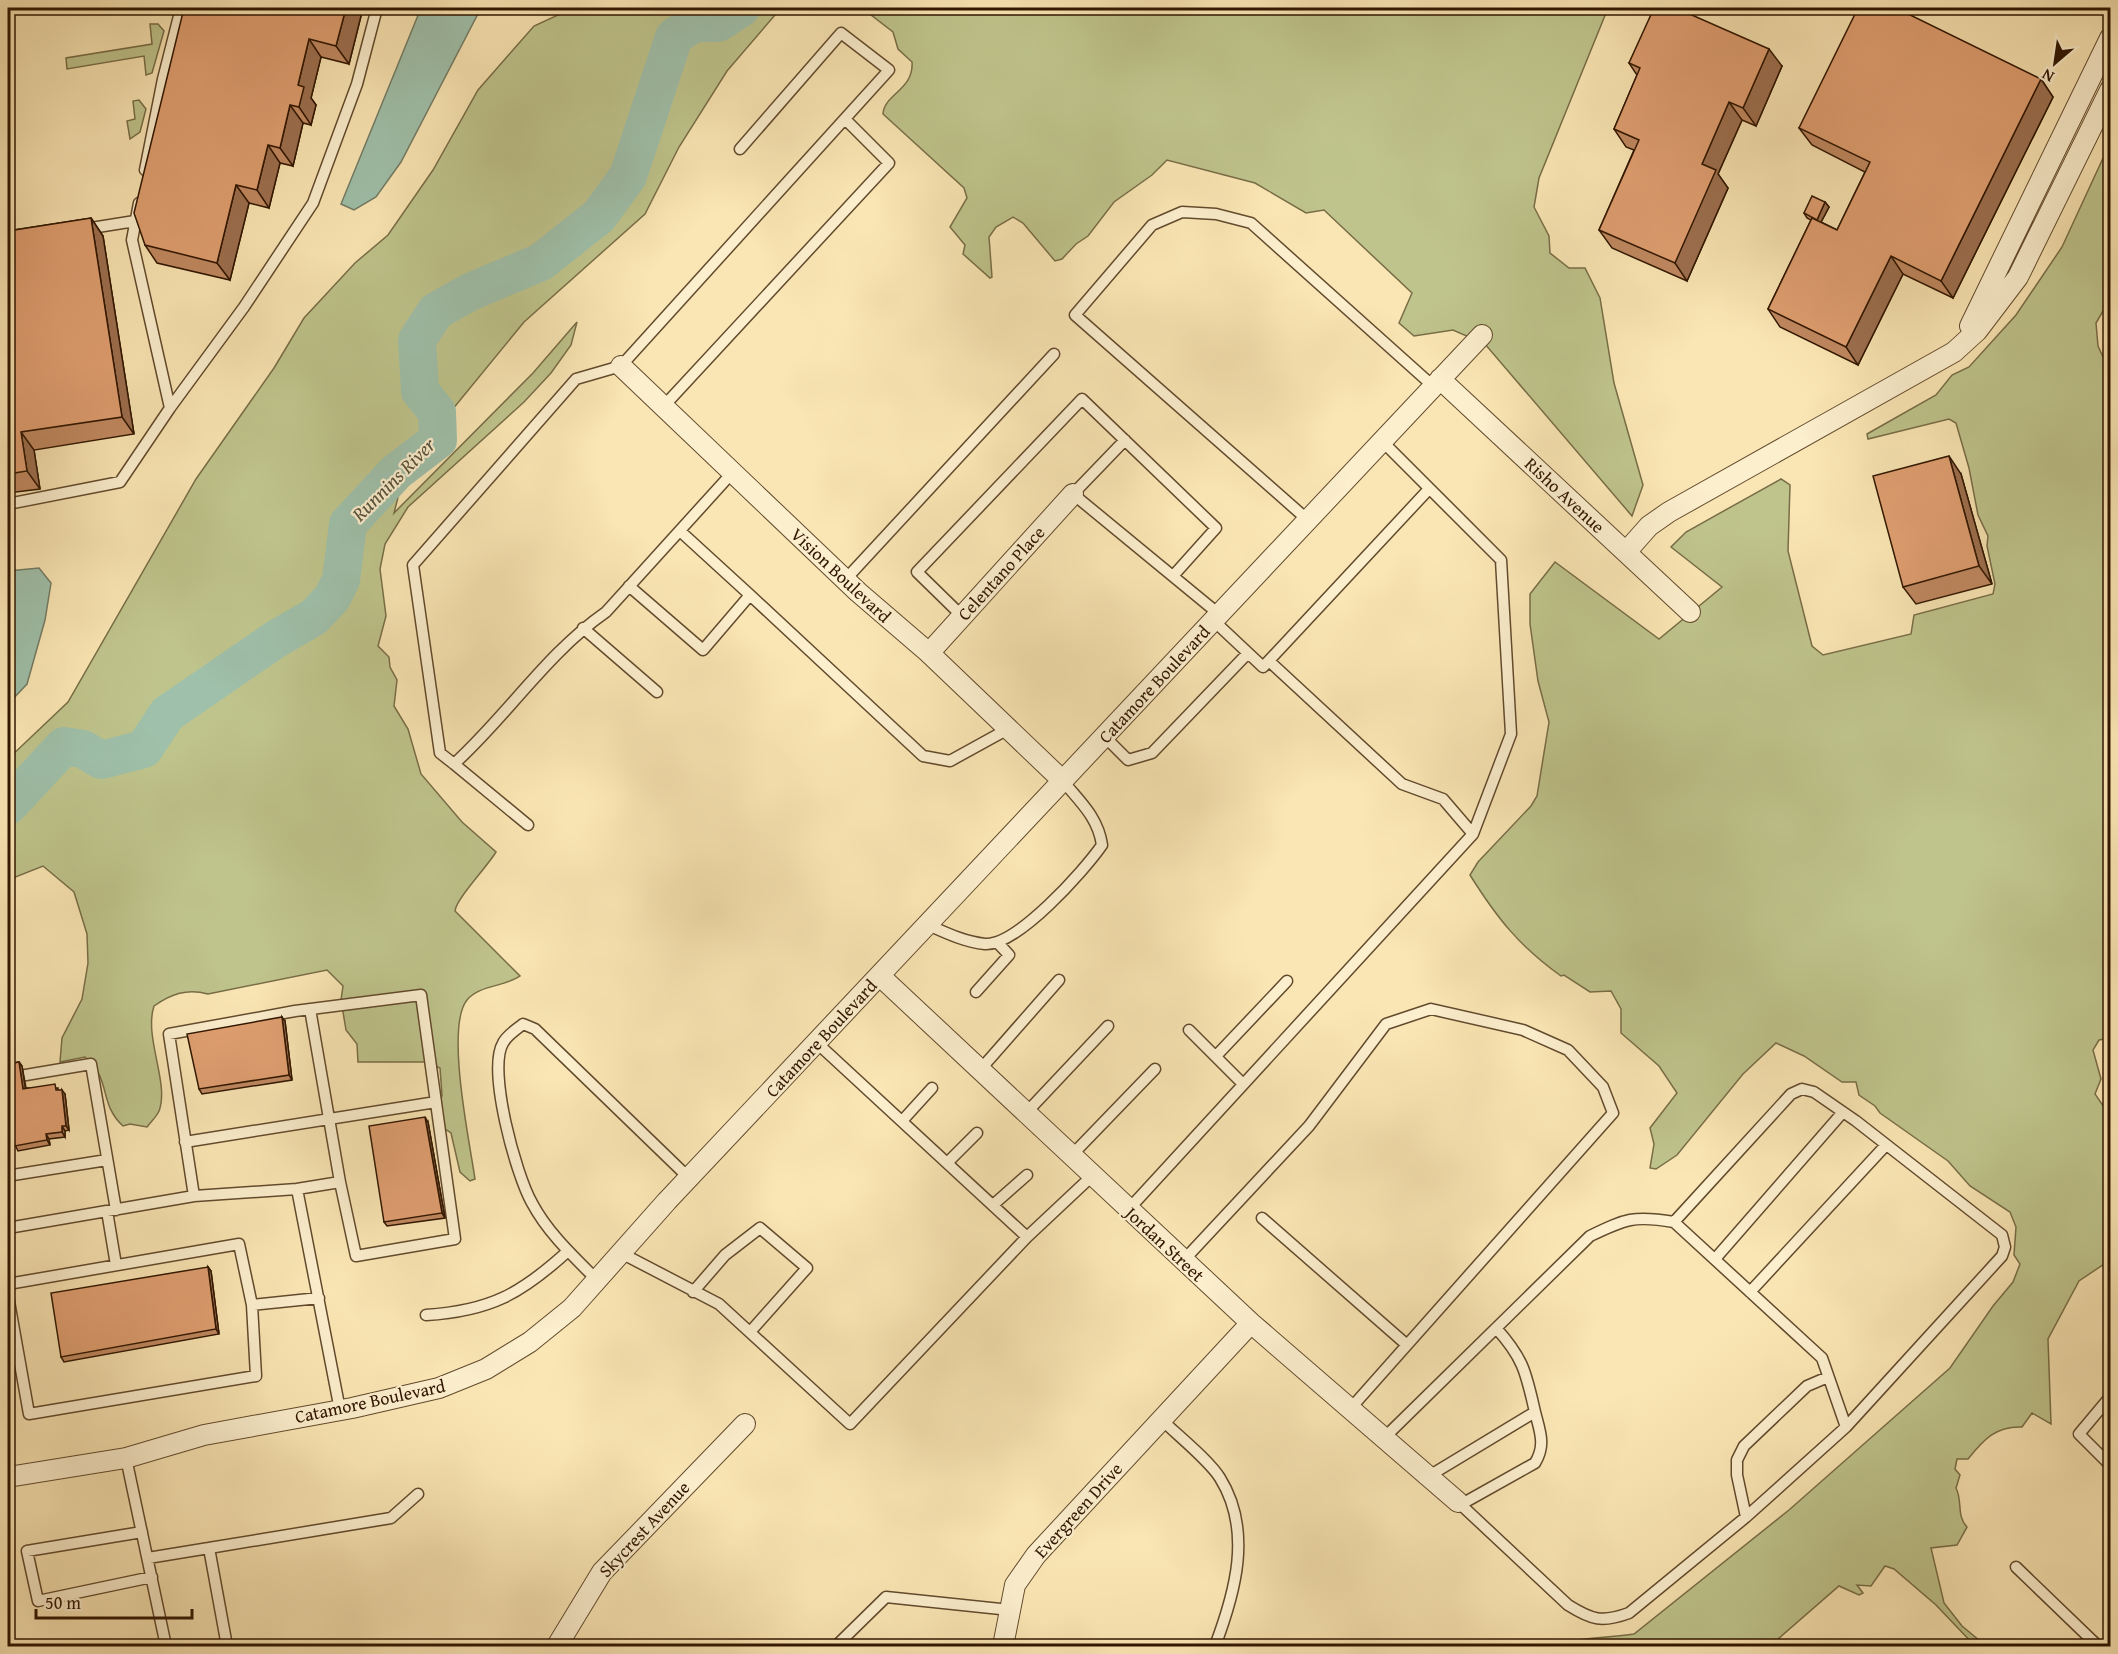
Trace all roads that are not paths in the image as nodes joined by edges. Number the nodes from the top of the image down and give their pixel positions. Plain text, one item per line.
1 (182, 8) edge
2 (377, 8) edge
3 (2110, 38) edge
4 (2110, 90) edge
5 (845, 119) junction
6 (740, 149) dead end
7 (135, 221) junction
8 (74, 231) edge
9 (1482, 335) dead end
10 (1964, 343) junction
11 (1054, 354) dead end
12 (621, 366) junction
13 (1436, 382) junction
14 (663, 407) junction
15 (170, 408) junction
16 (1125, 440) junction
17 (1382, 441) junction
18 (732, 472) junction
19 (1429, 489) junction
20 (1073, 494) junction
21 (8, 504) edge
22 (1309, 520) junction
23 (680, 531) junction
24 (1626, 552) junction
25 (1173, 576) junction
26 (845, 580) junction
27 (629, 586) junction
28 (750, 595) junction
29 (1690, 612) dead end
30 (962, 616) junction
31 (1217, 618) junction
32 (583, 628) junction
33 (929, 653) junction
34 (1248, 653) junction
35 (1269, 661) junction
36 (657, 692) dead end
37 (1008, 729) junction
38 (1105, 737) junction
39 (454, 764) junction
40 (1063, 781) junction
41 (528, 825) dead end
42 (1473, 834) junction
43 (928, 925) junction
44 (998, 942) junction
45 (880, 976) junction
46 (1059, 980) dead end
47 (1287, 981) dead end
48 (976, 992) dead end
49 (310, 1009) junction
50 (1108, 1026) dead end
51 (1190, 1029) dead end
52 (817, 1043) junction
53 (1216, 1056) junction
54 (980, 1070) junction
55 (1155, 1070) dead end
56 (8, 1078) edge
57 (1243, 1084) junction
58 (932, 1088) dead end
59 (436, 1102) junction
60 (1843, 1112) junction
61 (1026, 1113) junction
62 (329, 1119) junction
63 (902, 1121) junction
64 (977, 1133) dead end
65 (185, 1143) junction
66 (1886, 1145) junction
67 (1071, 1156) junction
68 (107, 1160) junction
69 (947, 1163) junction
70 (8, 1173) edge
71 (1027, 1175) dead end
72 (1092, 1176) junction
73 (689, 1178) junction
74 (340, 1182) junction
75 (297, 1189) junction
76 (194, 1196) junction
77 (993, 1205) junction
78 (111, 1210) junction
79 (1128, 1210) junction
80 (1262, 1218) dead end
81 (1674, 1222) junction
82 (8, 1228) edge
83 (1027, 1237) junction
84 (568, 1251) junction
85 (621, 1253) junction
86 (1715, 1260) junction
87 (1183, 1261) junction
88 (116, 1265) junction
89 (597, 1280) junction
90 (8, 1284) edge
91 (693, 1292) junction
92 (1750, 1292) junction
93 (8, 1296) edge
94 (318, 1298) junction
95 (252, 1305) junction
96 (426, 1315) dead end
97 (1251, 1323) junction
98 (1496, 1328) junction
99 (750, 1332) junction
100 (1407, 1345) junction
101 (1828, 1377) junction
102 (2110, 1397) edge
103 (1351, 1408) junction
104 (340, 1410) junction
105 (1535, 1412) junction
106 (1161, 1419) junction
107 (745, 1424) dead end
108 (1846, 1427) junction
109 (1385, 1437) junction
110 (126, 1458) junction
111 (2110, 1465) edge
112 (1429, 1476) junction
113 (8, 1477) edge
114 (418, 1494) dead end
115 (1459, 1503) junction
116 (1746, 1517) junction
117 (142, 1532) junction
118 (209, 1548) junction
119 (148, 1558) junction
120 (2016, 1567) dead end
121 (152, 1577) junction
122 (1010, 1610) junction
123 (166, 1647) edge
124 (227, 1647) edge
125 (557, 1647) edge
126 (836, 1647) edge
127 (1003, 1647) edge
128 (1215, 1647) edge
129 (2098, 1647) edge

1 - 7 lane
2 - 15 lane
3 - 10 street
4 - 10 street
5 - 6 lane
5 - 12 lane
5 - 14 lane
7 - 8 lane
7 - 15 lane
9 - 13 street, Catamore Boulevard
10 - 24 street
11 - 26 lane
12 - 14 street, Vision Boulevard
12 - 39 lane
13 - 17 street, Catamore Boulevard
13 - 22 lane
13 - 24 street, Risho Avenue
14 - 18 street, Vision Boulevard
15 - 21 lane
16 - 20 lane
16 - 25 lane
16 - 30 lane
17 - 19 lane
17 - 22 street, Catamore Boulevard
18 - 23 lane
18 - 26 street, Vision Boulevard
19 - 35 lane
19 - 42 lane
20 - 25 lane
20 - 30 street, Celentano Place
22 - 31 street, Catamore Boulevard
23 - 27 lane
23 - 28 lane
24 - 29 street, Risho Avenue
25 - 31 lane
26 - 33 street, Vision Boulevard
27 - 28 lane
27 - 32 lane
28 - 37 lane
30 - 33 street, Celentano Place
31 - 34 lane
31 - 38 street, Catamore Boulevard
32 - 36 lane
32 - 39 lane
33 - 37 street, Vision Boulevard
34 - 35 lane
34 - 38 lane
35 - 42 lane
37 - 40 street, Vision Boulevard
38 - 40 street, Catamore Boulevard
39 - 41 lane
40 - 43 street, Catamore Boulevard
40 - 44 lane
42 - 57 lane
43 - 44 lane
43 - 45 street, Catamore Boulevard
44 - 48 lane
45 - 52 street, Catamore Boulevard
45 - 54 street, Jordan Street
46 - 54 lane
47 - 53 lane
49 - 59 lane
49 - 62 lane
49 - 65 lane
50 - 61 lane
51 - 53 lane
52 - 63 lane
52 - 73 street, Catamore Boulevard
53 - 57 lane
54 - 61 street, Jordan Street
55 - 67 lane
56 - 68 lane
57 - 79 lane
58 - 63 lane
59 - 62 lane
59 - 74 lane
60 - 66 lane
60 - 81 lane
60 - 86 lane
61 - 67 street, Jordan Street
62 - 65 lane
62 - 74 lane
63 - 69 lane
64 - 69 lane
65 - 76 lane
66 - 92 lane
66 - 108 lane
67 - 72 street, Jordan Street
68 - 70 lane
68 - 78 lane
69 - 77 lane
71 - 77 lane
72 - 79 street, Jordan Street
72 - 83 lane
73 - 84 lane
73 - 85 street, Catamore Boulevard
74 - 75 lane
75 - 76 lane
75 - 94 lane
76 - 78 lane
77 - 83 lane
78 - 82 lane
78 - 88 lane
79 - 87 street, Jordan Street
80 - 100 lane
81 - 86 lane
81 - 98 lane
83 - 99 lane
84 - 89 lane
84 - 96 lane
85 - 89 street, Catamore Boulevard
85 - 91 lane
86 - 92 lane
87 - 97 street, Jordan Street
87 - 100 lane
88 - 90 lane
88 - 95 lane
89 - 104 street, Catamore Boulevard
91 - 99 lane
91 - 99 lane
92 - 101 lane
93 - 95 lane
94 - 95 lane
94 - 104 lane
97 - 103 street, Jordan Street
97 - 106 street, Evergreen Drive
98 - 105 lane
98 - 109 lane
100 - 103 lane
101 - 108 lane
101 - 116 lane
102 - 111 lane
103 - 109 street, Jordan Street
104 - 110 street, Catamore Boulevard
105 - 112 lane
105 - 115 lane
106 - 122 street, Evergreen Drive
106 - 128 lane
107 - 125 street, Skycrest Avenue
108 - 116 lane
109 - 112 street, Jordan Street
110 - 113 street, Catamore Boulevard
110 - 117 lane
112 - 115 street, Jordan Street
114 - 118 lane
115 - 116 lane
117 - 119 lane
117 - 121 lane
118 - 119 lane
118 - 124 lane
119 - 121 lane
120 - 129 lane
121 - 123 lane
122 - 126 lane
122 - 127 street, Evergreen Drive

